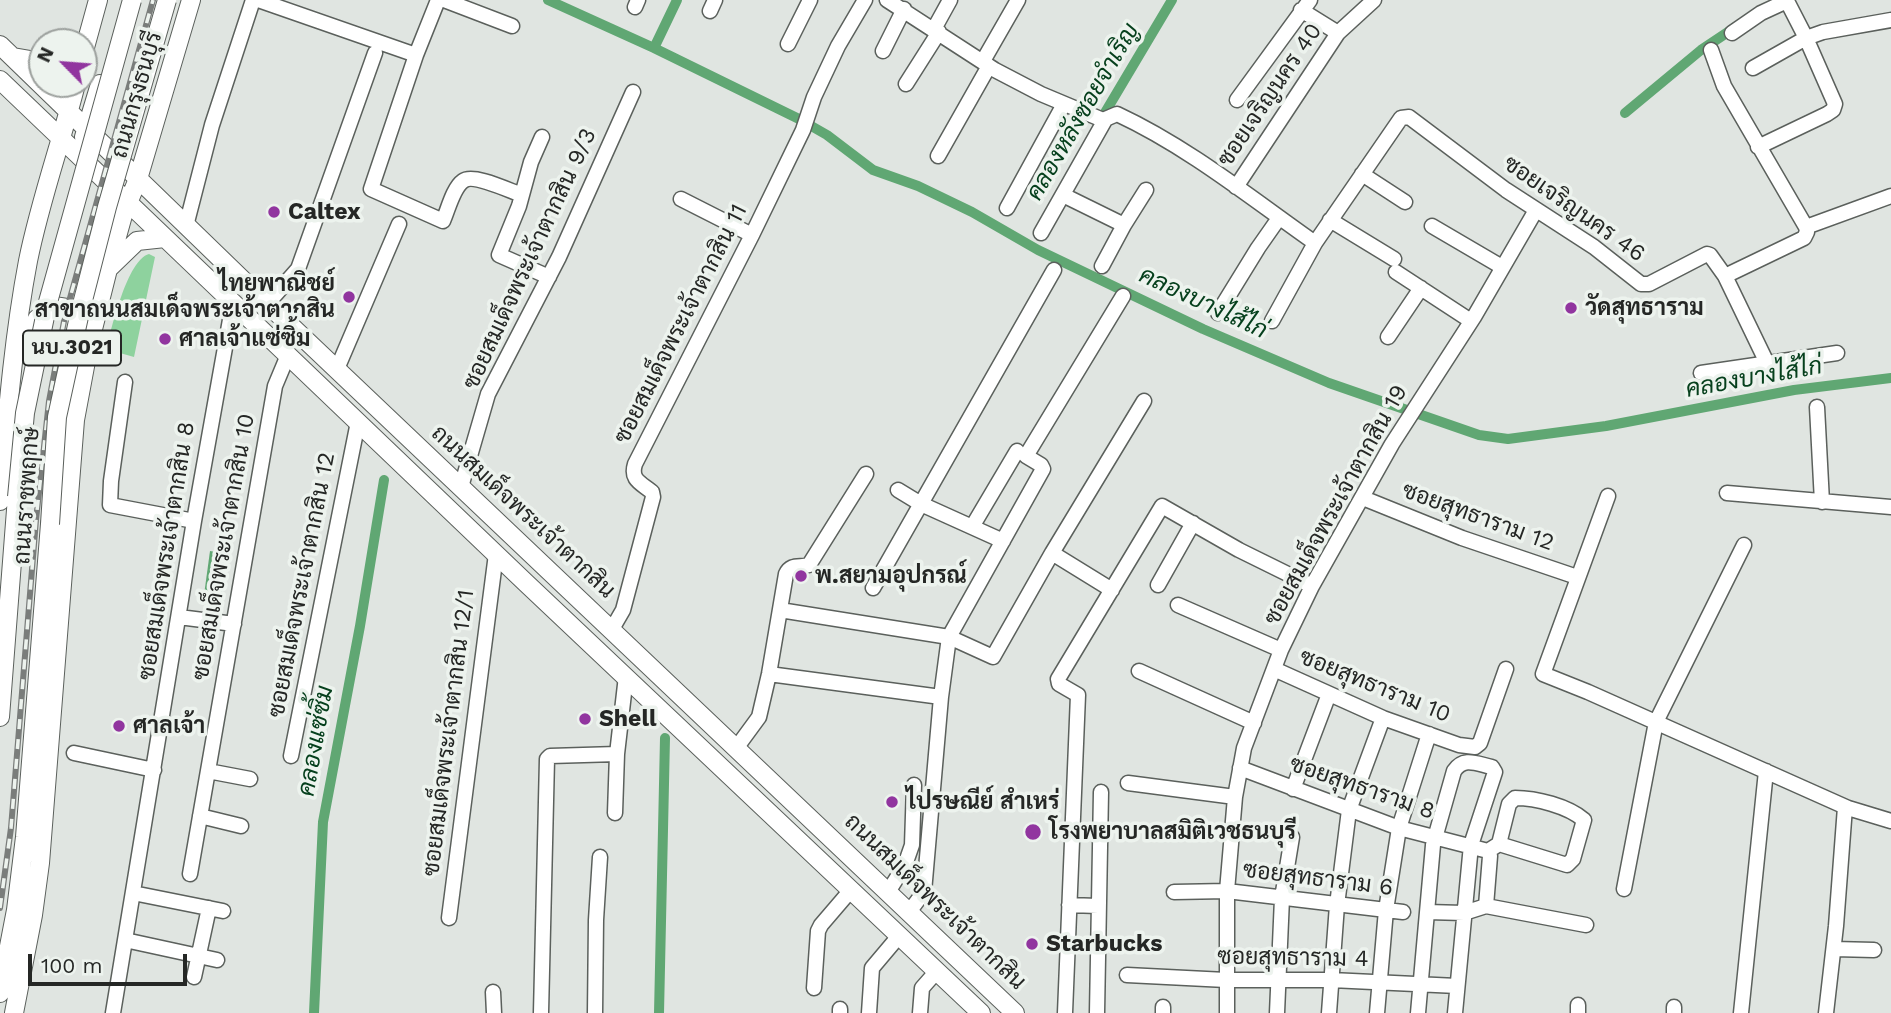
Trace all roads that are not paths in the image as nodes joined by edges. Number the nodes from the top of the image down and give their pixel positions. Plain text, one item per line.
1 (98, 0) edge
2 (126, 0) edge
3 (132, 0) edge
4 (167, 0) edge
5 (191, 0) edge
6 (253, 0) edge
7 (258, 0) edge
8 (438, 0) edge
9 (444, 0) edge
10 (810, 0) edge
11 (864, 0) edge
12 (950, 0) edge
13 (1018, 0) edge
14 (1374, 0) edge
15 (897, 4) edge
16 (1306, 5) edge
17 (1891, 19) edge
18 (512, 26) dead end
19 (88, 28) edge
20 (937, 31) junction
21 (1338, 33) junction
22 (1732, 33) dead end
23 (1806, 38) junction
24 (788, 44) dead end
25 (1710, 50) dead end
26 (6, 51) edge
27 (883, 51) dead end
28 (375, 53) dead end
29 (416, 55) junction
30 (28, 58) edge
31 (986, 63) junction
32 (1753, 68) dead end
33 (0, 80) edge
34 (906, 84) dead end
35 (633, 92) dead end
36 (72, 98) edge
37 (1237, 100) dead end
38 (1064, 104) junction
39 (69, 111) junction
40 (1100, 119) junction
41 (87, 128) junction
42 (542, 137) dead end
43 (60, 138) junction
44 (1758, 147) junction
45 (84, 154) junction
46 (938, 156) dead end
47 (1362, 174) junction
48 (116, 175) joint
49 (138, 179) junction
50 (1236, 187) junction
51 (1146, 190) dead end
52 (522, 195) junction
53 (1063, 195) junction
54 (1891, 196) edge
55 (681, 199) dead end
56 (1405, 202) dead end
57 (128, 204) junction
58 (1007, 208) dead end
59 (1536, 210) junction
60 (1279, 218) junction
61 (1330, 220) junction
62 (399, 224) dead end
63 (1124, 225) junction
64 (186, 226) junction
65 (1432, 226) dead end
66 (1805, 227) junction
67 (1041, 233) dead end
68 (752, 235) junction
69 (165, 238) junction
70 (1315, 243) junction
71 (1102, 266) dead end
72 (1502, 267) junction
73 (108, 269) junction
74 (1054, 270) dead end
75 (1725, 276) junction
76 (548, 277) junction
77 (1422, 288) junction
78 (1123, 296) dead end
79 (233, 303) junction
80 (267, 304) junction
81 (1219, 313) dead end
82 (1272, 321) dead end
83 (1471, 321) junction
84 (1388, 337) dead end
85 (89, 345) junction
86 (1837, 353) dead end
87 (288, 355) junction
88 (1767, 363) junction
89 (12, 364) junction
90 (337, 369) junction
91 (1701, 373) dead end
92 (125, 382) dead end
93 (1144, 401) dead end
94 (1817, 407) dead end
95 (358, 422) junction
96 (1017, 451) dead end
97 (866, 474) dead end
98 (461, 487) junction
99 (898, 490) dead end
100 (1727, 493) dead end
101 (1608, 496) dead end
102 (1363, 498) junction
103 (9, 499) edge
104 (1822, 502) junction
105 (921, 504) junction
106 (1891, 507) edge
107 (194, 522) junction
108 (1193, 523) junction
109 (972, 527) junction
110 (1003, 541) junction
111 (1744, 545) dead end
112 (1052, 553) junction
113 (496, 554) junction
114 (1577, 577) junction
115 (1158, 585) dead end
116 (1312, 586) junction
117 (873, 588) dead end
118 (1112, 590) junction
119 (1178, 606) dead end
120 (780, 610) junction
121 (180, 617) junction
122 (234, 624) junction
123 (612, 629) junction
124 (949, 637) junction
125 (1281, 650) junction
126 (1274, 669) junction
127 (1506, 669) dead end
128 (1139, 671) dead end
129 (769, 674) junction
130 (626, 676) junction
131 (1329, 694) junction
132 (942, 697) junction
133 (0, 717) edge
134 (1383, 718) junction
135 (1656, 722) junction
136 (1254, 723) junction
137 (1429, 734) junction
138 (737, 747) junction
139 (74, 753) dead end
140 (617, 754) junction
141 (291, 756) dead end
142 (1240, 768) junction
143 (154, 770) junction
144 (208, 771) junction
145 (1766, 771) junction
146 (250, 779) dead end
147 (1128, 783) dead end
148 (914, 785) dead end
149 (1293, 789) junction
150 (1101, 792) dead end
151 (1235, 797) junction
152 (1846, 807) junction
153 (1349, 810) junction
154 (615, 813) dead end
155 (200, 816) junction
156 (1891, 821) edge
157 (241, 826) dead end
158 (1399, 828) junction
159 (1292, 837) dead end
160 (1434, 837) junction
161 (1471, 845) junction
162 (1494, 848) junction
163 (600, 856) dead end
164 (190, 874) dead end
165 (1623, 889) dead end
166 (851, 890) junction
167 (1227, 891) junction
168 (133, 892) junction
169 (1174, 892) dead end
170 (890, 894) junction
171 (1282, 898) junction
172 (1069, 905) junction
173 (1098, 906) junction
174 (1337, 906) junction
175 (1486, 906) junction
176 (1386, 911) junction
177 (1403, 912) dead end
178 (1427, 912) junction
179 (1464, 913) junction
180 (877, 915) junction
181 (449, 918) dead end
182 (915, 918) junction
183 (1586, 925) dead end
184 (903, 939) junction
185 (125, 940) junction
186 (1834, 949) junction
187 (1874, 950) dead end
188 (198, 956) junction
189 (24, 959) junction
190 (217, 960) dead end
191 (937, 971) junction
192 (1127, 975) dead end
193 (194, 977) dead end
194 (1226, 980) junction
195 (1331, 980) junction
196 (1277, 981) junction
197 (1380, 983) junction
198 (1421, 985) junction
199 (1457, 986) junction
200 (814, 988) dead end
201 (493, 992) dead end
202 (0, 993) edge
203 (6, 1013) edge
204 (14, 1013) edge
205 (113, 1013) edge
206 (494, 1013) edge
207 (541, 1013) edge
208 (595, 1013) edge
209 (869, 1013) edge
210 (920, 1013) edge
211 (981, 1013) edge
212 (1015, 1013) edge
213 (1065, 1013) edge
214 (1097, 1013) edge
215 (1227, 1013) edge
216 (1277, 1013) edge
217 (1329, 1013) edge
218 (1377, 1013) edge
219 (1418, 1013) edge
220 (1455, 1013) edge
221 (1741, 1013) edge
222 (1826, 1013) edge

1 - 19 main road
2 - 41 main road
3 - 45 main road, ถนนกรุงธนบุรี / นบ.3021, bridge
4 - 48 main road, ถนนกรุงธนบุรี / นบ.3021, bridge
5 - 49 main road, ถนนกรุงธนบุรี
6 - 64 street
7 - 29 street
8 - 29 street
9 - 18 street
10 - 24 street
11 - 68 street, ซอยสมเด็จพระเจ้าตากสิน 11
12 - 20 street
13 - 31 street
14 - 21 street, ซอยเจริญนคร 40
15 - 20 street
15 - 27 street
16 - 21 street
16 - 37 street
17 - 23 street
20 - 31 street
20 - 34 street
21 - 50 street, ซอยเจริญนคร 40
22 - 23 street
23 - 32 street
23 - 44 street
25 - 44 street
26 - 30 main road
26 - 39 main road, ถนนสมเด็จพระเจ้าตากสิน
28 - 80 street
29 - 52 street
31 - 38 street
31 - 46 street
33 - 43 main road, ถนนสมเด็จพระเจ้าตากสิน
35 - 76 street, ซอยสมเด็จพระเจ้าตากสิน 9/3
36 - 39 main road
38 - 40 street
38 - 58 street
39 - 41 main road, ถนนสมเด็จพระเจ้าตากสิน
39 - 43 main road, นบ.3021
40 - 50 street
40 - 53 street
41 - 45 main road
41 - 49 main road, ถนนสมเด็จพระเจ้าตากสิน
42 - 52 street
43 - 45 main road, ถนนสมเด็จพระเจ้าตากสิน
43 - 89 main road, ถนนราชพฤกษ์ / นบ.3021
44 - 66 street
45 - 57 main road, ถนนสมเด็จพระเจ้าตากสิน
45 - 103 main road, ถนนราชพฤกษ์ / นบ.3021, bridge
47 - 56 street
47 - 59 street, ซอยเจริญนคร 46
47 - 61 street, ซอยเจริญนคร 46
48 - 202 main road, ถนนราชพฤกษ์ / นบ.3021, bridge
49 - 57 main road, ถนนกรุงธนบุรี / นบ.3021
49 - 64 main road, ถนนสมเด็จพระเจ้าตากสิน
50 - 60 street
51 - 63 street
52 - 76 street
53 - 63 street
53 - 67 street
54 - 66 street
55 - 68 street
57 - 69 main road, ถนนสมเด็จพระเจ้าตากสิน
57 - 73 main road, ถนนราชพฤกษ์ / นบ.3021
59 - 72 street, ซอยสมเด็จพระเจ้าตากสิน 19
59 - 75 street, ซอยเจริญนคร 46
60 - 70 street
60 - 81 street
61 - 70 street, ซอยเจริญนคร 46
61 - 77 street
62 - 90 street
63 - 71 street
64 - 80 main road, ถนนสมเด็จพระเจ้าตากสิน
65 - 72 street
66 - 75 street
68 - 123 street, ซอยสมเด็จพระเจ้าตากสิน 11
69 - 73 main road
69 - 79 main road, ถนนสมเด็จพระเจ้าตากสิน
70 - 82 street, ซอยเจริญนคร 46
72 - 83 street, ซอยสมเด็จพระเจ้าตากสิน 19
73 - 85 main road, ถนนราชพฤกษ์ / นบ.3021
74 - 105 street
75 - 88 street
76 - 98 street, ซอยสมเด็จพระเจ้าตากสิน 9/3
77 - 83 street
77 - 84 street
78 - 110 street
79 - 87 main road, ถนนสมเด็จพระเจ้าตากสิน
79 - 107 street, ซอยสมเด็จพระเจ้าตากสิน 8
80 - 90 main road, ถนนสมเด็จพระเจ้าตากสิน
83 - 102 street, ซอยสมเด็จพระเจ้าตากสิน 19
85 - 89 main road
85 - 189 main road, ถนนราชพฤกษ์ / นบ.3021
86 - 88 street
87 - 95 main road, ถนนสมเด็จพระเจ้าตากสิน
87 - 122 street, ซอยสมเด็จพระเจ้าตากสิน 10
88 - 91 street
89 - 103 main road, ถนนราชพฤกษ์ / นบ.3021
90 - 98 main road, ถนนสมเด็จพระเจ้าตากสิน
92 - 107 street
93 - 112 street
94 - 104 street
95 - 113 main road, ถนนสมเด็จพระเจ้าตากสิน
95 - 141 street, ซอยสมเด็จพระเจ้าตากสิน 12
96 - 109 street
97 - 120 street
98 - 123 main road, ถนนสมเด็จพระเจ้าตากสิน
99 - 105 street
100 - 104 street
101 - 114 street
102 - 114 street, ซอยสุทธาราม 12
102 - 116 street, ซอยสมเด็จพระเจ้าตากสิน 19
103 - 133 main road, ถนนราชพฤกษ์ / นบ.3021
104 - 106 street
105 - 109 street
105 - 117 street
107 - 121 street, ซอยสมเด็จพระเจ้าตากสิน 8
108 - 115 street
108 - 116 street
108 - 118 street
109 - 110 street
110 - 124 street
111 - 135 street
112 - 118 street
112 - 124 street
113 - 130 main road, ถนนสมเด็จพระเจ้าตากสิน
113 - 181 street, ซอยสมเด็จพระเจ้าตากสิน 12/1
114 - 135 street
116 - 125 street, ซอยสมเด็จพระเจ้าตากสิน 19
118 - 172 street
119 - 125 street
120 - 124 street
120 - 129 street
121 - 122 street
121 - 143 street, ซอยสมเด็จพระเจ้าตากสิน 8
122 - 144 street, ซอยสมเด็จพระเจ้าตากสิน 10
123 - 138 main road, ถนนสมเด็จพระเจ้าตากสิน
124 - 132 street
125 - 126 street, ซอยสมเด็จพระเจ้าตากสิน 19
126 - 131 street, ซอยสุทธาราม 10
126 - 136 street, ซอยสมเด็จพระเจ้าตากสิน 19
127 - 137 street, ซอยสุทธาราม 10
128 - 136 street
129 - 132 street
129 - 138 street
130 - 140 street
130 - 166 main road, ถนนสมเด็จพระเจ้าตากสิน
131 - 134 street, ซอยสุทธาราม 10
131 - 149 street
132 - 182 street
134 - 137 street, ซอยสุทธาราม 10
134 - 153 street
135 - 145 street
135 - 165 street
136 - 142 street, ซอยสมเด็จพระเจ้าตากสิน 19
137 - 158 street
138 - 170 main road, ถนนสมเด็จพระเจ้าตากสิน
139 - 143 street
140 - 154 street
140 - 207 street
142 - 149 street, ซอยสุทธาราม 8
142 - 151 street, ซอยสมเด็จพระเจ้าตากสิน 19
143 - 168 street, ซอยสมเด็จพระเจ้าตากสิน 8
144 - 146 street
144 - 155 street, ซอยสมเด็จพระเจ้าตากสิน 10
145 - 152 street
145 - 221 street
147 - 151 street
148 - 170 street
149 - 153 street, ซอยสุทธาราม 8
150 - 173 street
151 - 167 street, ซอยสมเด็จพระเจ้าตากสิน 19
152 - 156 street
152 - 186 street
153 - 158 street, ซอยสุทธาราม 8
153 - 174 street
155 - 157 street
155 - 164 street, ซอยสมเด็จพระเจ้าตากสิน 10
158 - 160 street, ซอยสุทธาราม 8
158 - 176 street
159 - 171 street
160 - 161 street, ซอยสุทธาราม 8
160 - 161 street
160 - 178 street
161 - 162 street, ซอยสุทธาราม 8
161 - 179 street
162 - 162 street
162 - 175 street
163 - 208 street
166 - 180 main road, ถนนสมเด็จพระเจ้าตากสิน
166 - 200 street
167 - 169 street, ซอยสุทธาราม 6
167 - 171 street, ซอยสุทธาราม 6
167 - 194 street, ซอยสมเด็จพระเจ้าตากสิน 19
168 - 185 street, ซอยสมเด็จพระเจ้าตากสิน 8
168 - 188 street
170 - 180 main road
170 - 182 main road, ถนนสมเด็จพระเจ้าตากสิน
171 - 174 street, ซอยสุทธาราม 6
171 - 196 street
172 - 173 street
172 - 213 street
173 - 214 street
174 - 176 street, ซอยสุทธาราม 6
174 - 195 street
175 - 179 street
175 - 183 street
176 - 177 street, ซอยสุทธาราม 6
176 - 197 street
178 - 179 street
178 - 198 street
179 - 199 street
180 - 184 main road, ถนนสมเด็จพระเจ้าตากสิน
182 - 184 main road
182 - 212 main road, ถนนสมเด็จพระเจ้าตากสิน
184 - 191 main road, ถนนสมเด็จพระเจ้าตากสิน
184 - 209 street
185 - 188 street
185 - 205 street, ซอยสมเด็จพระเจ้าตากสิน 8
186 - 187 street
186 - 222 street
188 - 190 street
188 - 193 street
189 - 203 main road
189 - 204 main road, ถนนราชพฤกษ์ / นบ.3021
191 - 210 street
191 - 211 main road, ถนนสมเด็จพระเจ้าตากสิน
192 - 194 street, ซอยสุทธาราม 4
194 - 196 street, ซอยสุทธาราม 4
194 - 215 street, ซอยสมเด็จพระเจ้าตากสิน 19
195 - 196 street, ซอยสุทธาราม 4
195 - 197 street, ซอยสุทธาราม 4
195 - 217 street
196 - 216 street
197 - 198 street, ซอยสุทธาราม 4
197 - 218 street
198 - 199 street, ซอยสุทธาราม 4
198 - 219 street
199 - 220 street
201 - 206 street

